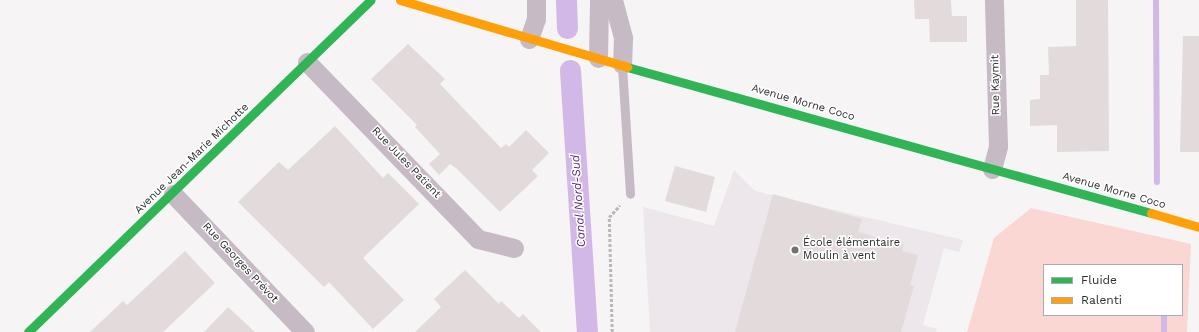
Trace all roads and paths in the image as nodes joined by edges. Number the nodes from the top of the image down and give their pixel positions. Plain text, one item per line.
1 (370, 0) edge
2 (400, 0) edge
3 (536, 0) edge
4 (598, 0) edge
5 (613, 0) edge
6 (994, 0) edge
7 (529, 40) junction
8 (598, 58) junction
9 (307, 62) junction
10 (622, 64) junction
11 (992, 169) junction
12 (173, 194) junction
13 (630, 194) joint
14 (1199, 227) edge
15 (514, 248) dead end
16 (28, 332) edge
17 (305, 332) edge
18 (612, 332) edge

1 - 9 street, Avenue Jean-Marie Michotte
2 - 7 street, Avenue Morne Coco
3 - 7 street
4 - 8 street
5 - 10 street
6 - 11 street, Rue Kaymit
7 - 8 street, Avenue Morne Coco
8 - 10 street, Avenue Morne Coco
9 - 12 street, Avenue Jean-Marie Michotte
9 - 15 street, Rue Jules Patient
10 - 11 street, Avenue Morne Coco
10 - 13 lane
11 - 14 street, Avenue Morne Coco
12 - 16 street, Avenue Jean-Marie Michotte
12 - 17 street, Rue Georges Prévot
13 - 18 path

